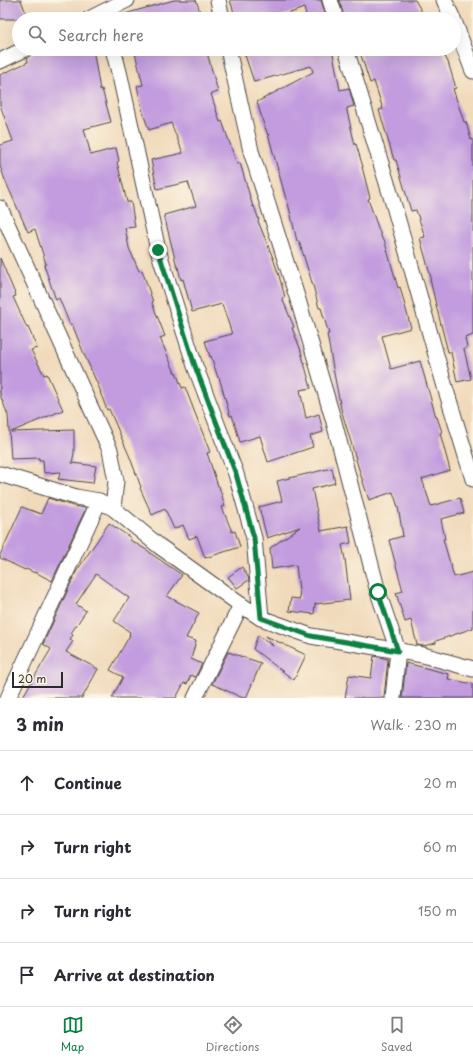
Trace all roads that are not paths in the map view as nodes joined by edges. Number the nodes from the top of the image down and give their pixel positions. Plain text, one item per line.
1 (128, 0) edge
2 (218, 0) edge
3 (330, 0) edge
4 (444, 0) edge
5 (102, 10) edge
6 (221, 12) edge
7 (334, 12) edge
8 (449, 12) edge
9 (461, 40) edge
10 (12, 55) edge
11 (115, 56) edge
12 (230, 56) edge
13 (348, 56) edge
14 (0, 61) edge
15 (473, 71) edge
16 (0, 208) edge
17 (0, 474) edge
18 (473, 479) edge
19 (100, 501) junction
20 (113, 508) junction
21 (241, 605) junction
22 (261, 618) junction
23 (398, 651) junction
24 (473, 669) edge
25 (8, 698) edge
26 (195, 698) edge
27 (393, 698) edge

1 - 5 street
2 - 6 street
3 - 7 street
4 - 8 street
9 - 15 street
10 - 14 street
11 - 22 street
12 - 23 street
13 - 18 street
16 - 20 street
17 - 19 street
19 - 20 street
19 - 25 street
20 - 21 street
21 - 22 street
21 - 26 street
22 - 23 street
23 - 24 street
23 - 27 street

